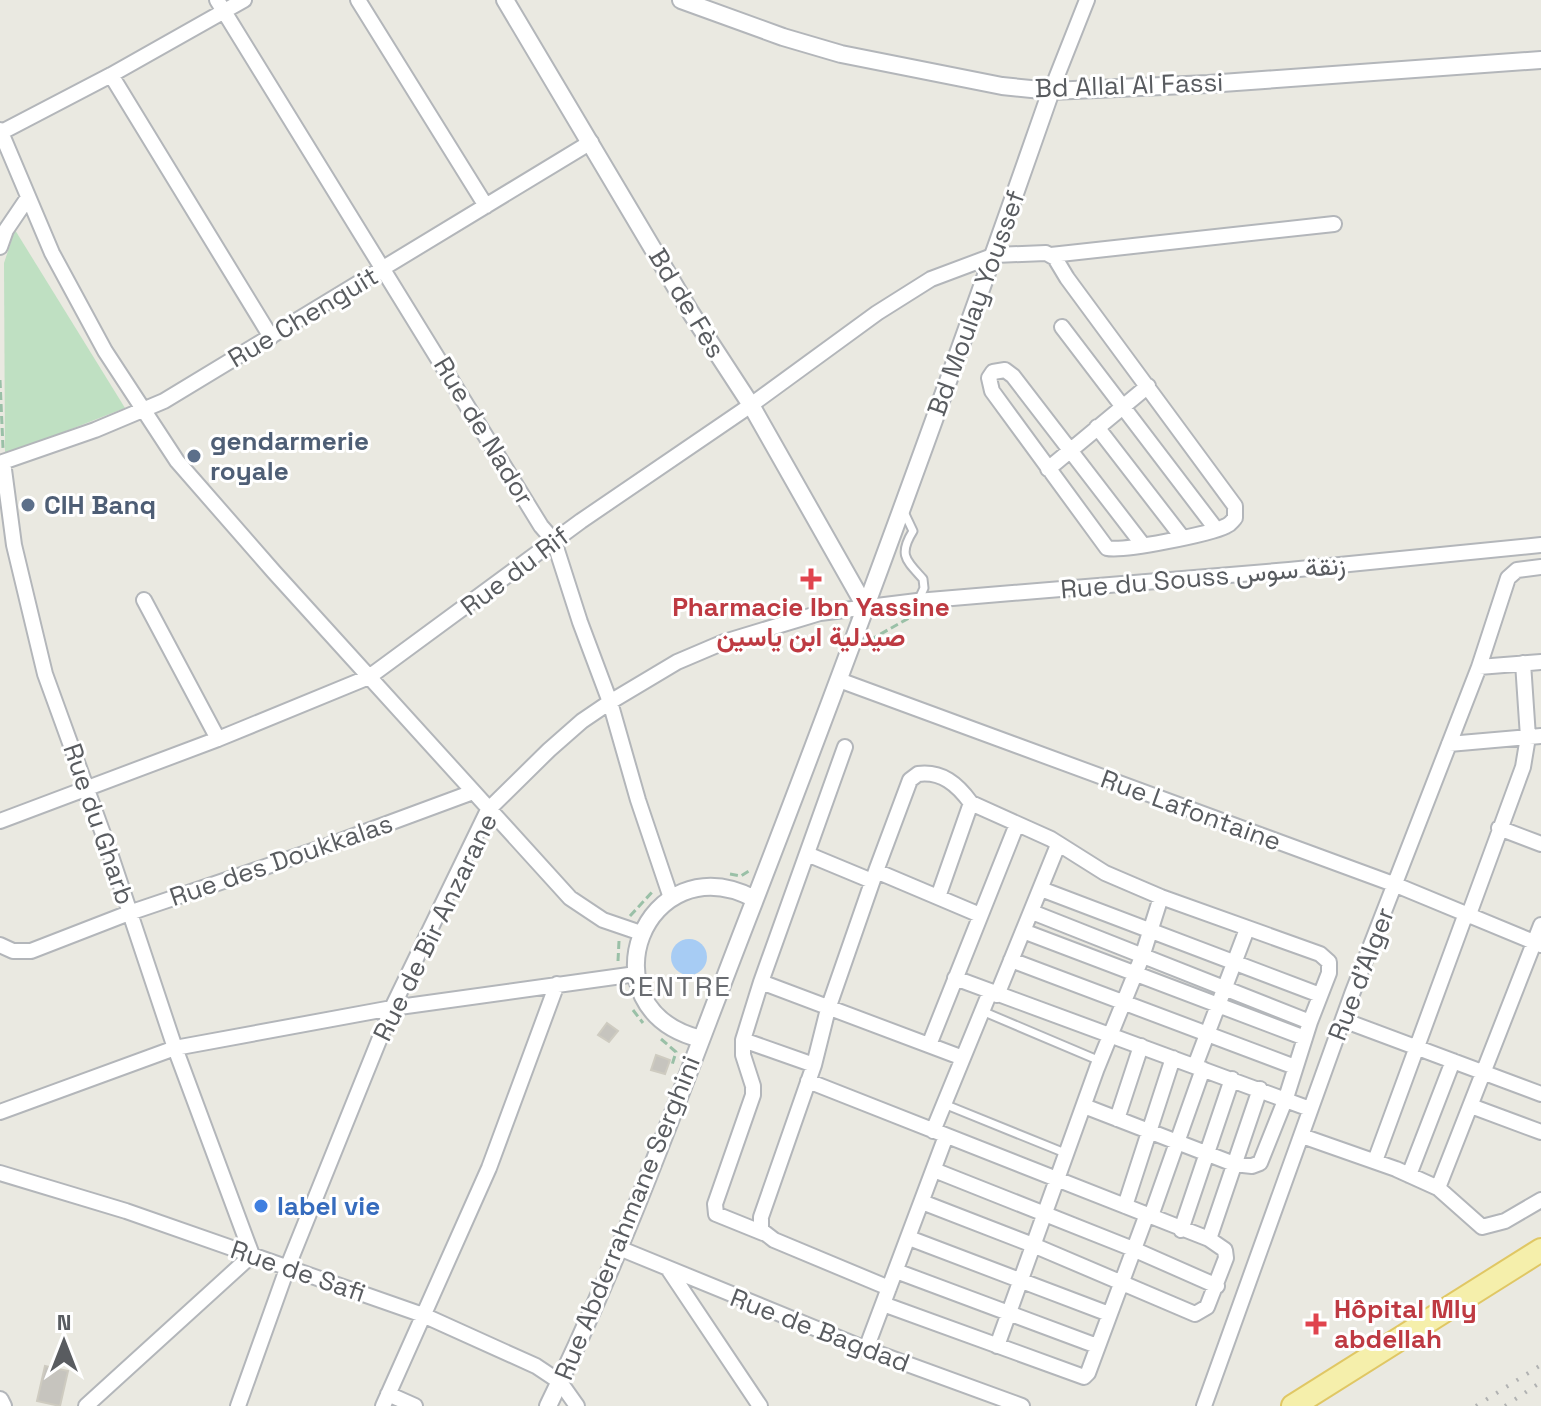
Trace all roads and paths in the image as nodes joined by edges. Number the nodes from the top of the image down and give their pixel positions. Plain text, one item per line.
1 (244, 0) edge
2 (358, 0) edge
3 (505, 0) edge
4 (681, 0) edge
5 (1087, 0) edge
6 (221, 6) edge
7 (1541, 60) edge
8 (111, 75) junction
9 (1051, 91) junction
10 (0, 132) edge
11 (591, 142) junction
12 (27, 199) junction
13 (486, 206) junction
14 (1334, 224) dead end
15 (0, 247) edge
16 (995, 255) junction
17 (1051, 255) junction
18 (384, 268) junction
19 (1062, 327) dead end
20 (271, 337) junction
21 (0, 380) edge
22 (1148, 386) junction
23 (751, 405) junction
24 (1122, 406) junction
25 (143, 411) junction
26 (1097, 427) junction
27 (1070, 450) junction
28 (2, 462) edge
29 (1048, 469) junction
30 (902, 507) junction
31 (1216, 529) junction
32 (1182, 537) junction
33 (554, 541) junction
34 (1143, 545) junction
35 (1541, 545) edge
36 (1541, 567) edge
37 (144, 600) dead end
38 (917, 601) junction
39 (866, 608) junction
40 (1541, 662) edge
41 (1523, 663) junction
42 (1479, 667) junction
43 (369, 677) junction
44 (839, 680) junction
45 (610, 702) junction
46 (1534, 736) edge
47 (218, 739) junction
48 (1449, 744) junction
49 (845, 747) dead end
50 (87, 788) junction
51 (473, 792) junction
52 (971, 803) junction
53 (488, 810) junction
54 (0, 821) edge
55 (1017, 824) junction
56 (1499, 828) junction
57 (1541, 844) edge
58 (1058, 845) junction
59 (807, 854) junction
60 (748, 871) dead end
61 (729, 874) dead end
62 (874, 876) junction
63 (1396, 885) junction
64 (1041, 889) junction
65 (668, 890) junction
66 (938, 897) junction
67 (1161, 897) junction
68 (755, 899) junction
69 (1032, 912) junction
70 (129, 913) junction
71 (980, 915) junction
72 (1467, 917) junction
73 (1541, 925) edge
74 (623, 927) junction
75 (1247, 929) junction
76 (1023, 931) junction
77 (1149, 931) junction
78 (641, 933) junction
79 (1538, 944) edge
80 (0, 945) edge
81 (1142, 957) junction
82 (1011, 960) junction
83 (1234, 963) junction
84 (1134, 975) junction
85 (628, 976) junction
86 (955, 978) junction
87 (761, 982) junction
88 (557, 984) junction
89 (1225, 989) junction
90 (993, 993) junction
91 (1320, 995) junction
92 (1123, 1002) junction
93 (1219, 1007) junction
94 (392, 1008) junction
95 (828, 1009) junction
96 (982, 1011) junction
97 (1343, 1020) junction
98 (1310, 1022) junction
99 (647, 1026) dead end
100 (1208, 1034) junction
101 (658, 1036) dead end
102 (1111, 1036) junction
103 (1305, 1038) junction
104 (701, 1039) junction
105 (743, 1040) junction
106 (929, 1045) junction
107 (1416, 1045) junction
108 (1141, 1046) junction
109 (175, 1048) junction
110 (963, 1058) junction
111 (1173, 1058) junction
112 (1100, 1061) junction
113 (1453, 1061) junction
114 (814, 1065) junction
115 (1199, 1067) junction
116 (1295, 1067) junction
117 (1482, 1071) junction
118 (688, 1072) junction
119 (1232, 1079) junction
120 (808, 1081) junction
121 (1260, 1089) junction
122 (1541, 1094) edge
123 (1286, 1098) junction
124 (944, 1104) junction
125 (1084, 1106) junction
126 (1471, 1106) junction
127 (1310, 1109) junction
128 (0, 1112) edge
129 (1117, 1119) junction
130 (1147, 1131) junction
131 (1541, 1132) edge
132 (940, 1134) junction
133 (1302, 1136) junction
134 (1177, 1141) junction
135 (1065, 1153) junction
136 (1205, 1153) junction
137 (1375, 1161) junction
138 (1234, 1164) junction
139 (934, 1170) junction
140 (0, 1173) edge
141 (1409, 1175) junction
142 (1056, 1179) junction
143 (1438, 1188) junction
144 (1541, 1200) edge
145 (922, 1202) junction
146 (1125, 1206) junction
147 (1044, 1213) junction
148 (1149, 1215) junction
149 (1181, 1230) junction
150 (763, 1233) junction
151 (909, 1238) junction
152 (1209, 1239) junction
153 (1033, 1245) junction
154 (619, 1248) junction
155 (1133, 1249) junction
156 (1541, 1250) edge
157 (252, 1255) junction
158 (288, 1266) junction
159 (669, 1270) junction
160 (896, 1271) junction
161 (1022, 1280) junction
162 (1121, 1281) junction
163 (1217, 1286) junction
164 (889, 1288) junction
165 (883, 1304) junction
166 (1010, 1312) junction
167 (1109, 1314) junction
168 (423, 1315) junction
169 (997, 1346) junction
170 (1097, 1346) junction
171 (866, 1349) junction
172 (560, 1382) junction
173 (0, 1400) edge
174 (386, 1400) edge
175 (996, 1402) edge
176 (3, 1406) edge
177 (86, 1406) edge
178 (238, 1406) edge
179 (415, 1406) edge
180 (548, 1406) edge
181 (577, 1406) edge
182 (760, 1406) edge
183 (1022, 1406) edge
184 (1204, 1406) edge
185 (1293, 1406) edge

1 - 6 street
2 - 13 street
3 - 11 street, Bd de Fès
4 - 9 street, Bd Allal Al Fassi
5 - 9 street, Bd Moulay Youssef
6 - 8 street
6 - 18 street, Rue de Nador
7 - 9 street, Bd Allal Al Fassi
8 - 10 street
8 - 20 street
9 - 16 street, Bd Moulay Youssef
10 - 12 street
11 - 13 street, Rue Chenguit
11 - 23 street, Bd de Fès
12 - 15 street
12 - 25 street
13 - 18 street, Rue Chenguit
14 - 17 street, Rue du Rif
16 - 17 street, Rue du Rif
16 - 23 street, Rue du Rif
16 - 30 street, Bd Moulay Youssef
17 - 22 street
18 - 20 street, Rue Chenguit
18 - 33 street, Rue de Nador
19 - 24 street
20 - 25 street, Rue Chenguit
21 - 28 path
22 - 24 street
22 - 31 street
23 - 33 street, Rue du Rif
23 - 39 street, Bd de Fès
24 - 26 street
24 - 31 street
25 - 28 street, Rue Chenguit
25 - 43 street
26 - 27 street
26 - 32 street
27 - 29 street
27 - 29 street
27 - 34 street
28 - 50 street, Rue du Gharb
29 - 34 street
30 - 38 lane
30 - 39 street, Bd Moulay Youssef
31 - 32 street
32 - 34 street
33 - 43 street, Rue du Rif
33 - 45 street, Rue de Nador
35 - 38 street, Rue du Souss زنقة سوس
36 - 42 street, Rue d'Alger
37 - 47 street
38 - 39 street, Rue du Souss زنقة سوس
39 - 44 street
39 - 45 street, Rue de Bir Anzarane
40 - 41 street
41 - 42 street
41 - 46 street
42 - 48 street, Rue d'Alger
43 - 47 street, Rue du Rif
43 - 51 street
44 - 63 street, Rue Lafontaine
44 - 68 street
45 - 53 street, Rue de Bir Anzarane
45 - 65 street, Rue de Nador
46 - 48 street
46 - 56 street
47 - 50 street, Rue du Rif
48 - 63 street, Rue d'Alger
49 - 59 street
50 - 54 street, Rue du Rif
50 - 70 street, Rue du Gharb
51 - 53 street
51 - 70 street, Rue des Doukkalas
52 - 55 street
52 - 62 street
52 - 66 street
53 - 74 street
53 - 94 street, Rue de Bir Anzarane
55 - 58 street
55 - 71 street
56 - 57 street
56 - 72 street
58 - 64 street
58 - 67 street
59 - 62 street
59 - 87 street
60 - 61 path
62 - 66 street
62 - 95 street
63 - 72 street, Rue Lafontaine
63 - 97 street, Rue d'Alger
64 - 69 street
64 - 77 street
65 - 68 street
65 - 74 path
65 - 78 street
66 - 71 street
67 - 75 street
67 - 77 street
68 - 104 street
69 - 76 street
69 - 81 street
70 - 80 street, Rue des Doukkalas
70 - 109 street, Rue du Gharb
71 - 86 street
72 - 79 street, Rue Lafontaine
72 - 107 street
73 - 79 street
74 - 78 street
74 - 85 path
75 - 83 street
75 - 91 street
76 - 82 street
76 - 84 street
77 - 81 street
77 - 83 street
78 - 85 street, Rue Abderrahmane Serghini
79 - 117 street
81 - 84 street
81 - 89 street
82 - 90 street
82 - 92 street
83 - 89 street
83 - 91 street
84 - 92 street
84 - 93 street
85 - 88 street
85 - 99 path
85 - 104 street, Rue Abderrahmane Serghini
86 - 90 street
86 - 106 street
87 - 95 street
87 - 105 street
88 - 94 street
88 - 168 street
89 - 93 street
89 - 98 street
90 - 96 street
90 - 102 street
91 - 98 street
92 - 100 street
92 - 102 street
93 - 100 street
93 - 103 street
94 - 109 street
94 - 158 street, Rue de Bir Anzarane
95 - 106 street
95 - 114 street
96 - 110 street
96 - 112 lane
97 - 107 street
97 - 127 street, Rue d'Alger
98 - 103 street
100 - 115 street
100 - 116 street
101 - 118 path
102 - 108 street
102 - 112 street
103 - 116 street
104 - 118 street, Rue Abderrahmane Serghini
105 - 114 street
105 - 150 street
106 - 110 street
107 - 113 street
107 - 137 street
108 - 111 street
108 - 129 street
109 - 128 street
109 - 157 street, Rue du Gharb
110 - 124 street
111 - 115 street
111 - 130 street
112 - 125 street
113 - 117 street
113 - 141 street
114 - 120 street
115 - 119 street
115 - 134 street
116 - 123 street
117 - 122 street
117 - 126 street
118 - 154 street, Rue Abderrahmane Serghini
119 - 121 street
119 - 136 street
120 - 132 street
120 - 150 street
121 - 123 street
121 - 138 street
123 - 127 street
123 - 138 street
124 - 132 street
124 - 135 lane
125 - 129 street
125 - 135 street
126 - 131 street
126 - 143 street
127 - 133 street, Rue d'Alger
129 - 130 street
130 - 134 street
130 - 146 street
132 - 139 street
132 - 142 street
133 - 137 street
133 - 184 street, Rue d'Alger
134 - 136 street
134 - 148 street
135 - 142 street
136 - 138 street
136 - 149 street
137 - 141 street
138 - 152 street
139 - 145 street
139 - 147 street
140 - 157 street, Rue de Safi
141 - 143 street
142 - 146 street
142 - 147 street
143 - 144 street
145 - 151 street
145 - 153 street
146 - 148 street
147 - 153 street
147 - 155 street
148 - 149 street
148 - 155 street
149 - 152 street
150 - 164 street
151 - 160 street
151 - 161 street
152 - 163 street
153 - 161 street
153 - 162 street
154 - 159 street, Rue de Bagdad
154 - 172 street, Rue Abderrahmane Serghini
155 - 162 street
155 - 163 street
156 - 185 main road
157 - 158 street, Rue de Safi
157 - 177 street
158 - 168 street, Rue de Safi
158 - 178 street, Rue de Bir Anzarane
159 - 171 street, Rue de Bagdad
159 - 182 street
160 - 164 street
160 - 166 street
161 - 166 street
161 - 167 street
162 - 163 street
162 - 167 street
164 - 165 street
165 - 169 street
165 - 171 street
166 - 169 street
166 - 170 street
167 - 170 street
168 - 172 street, Rue de Safi
168 - 174 street
169 - 170 street
171 - 175 street, Rue de Bagdad
172 - 180 street, Rue Abderrahmane Serghini
172 - 181 street, Rue de Safi
173 - 176 street
174 - 179 street
175 - 183 street, Rue de Bagdad

